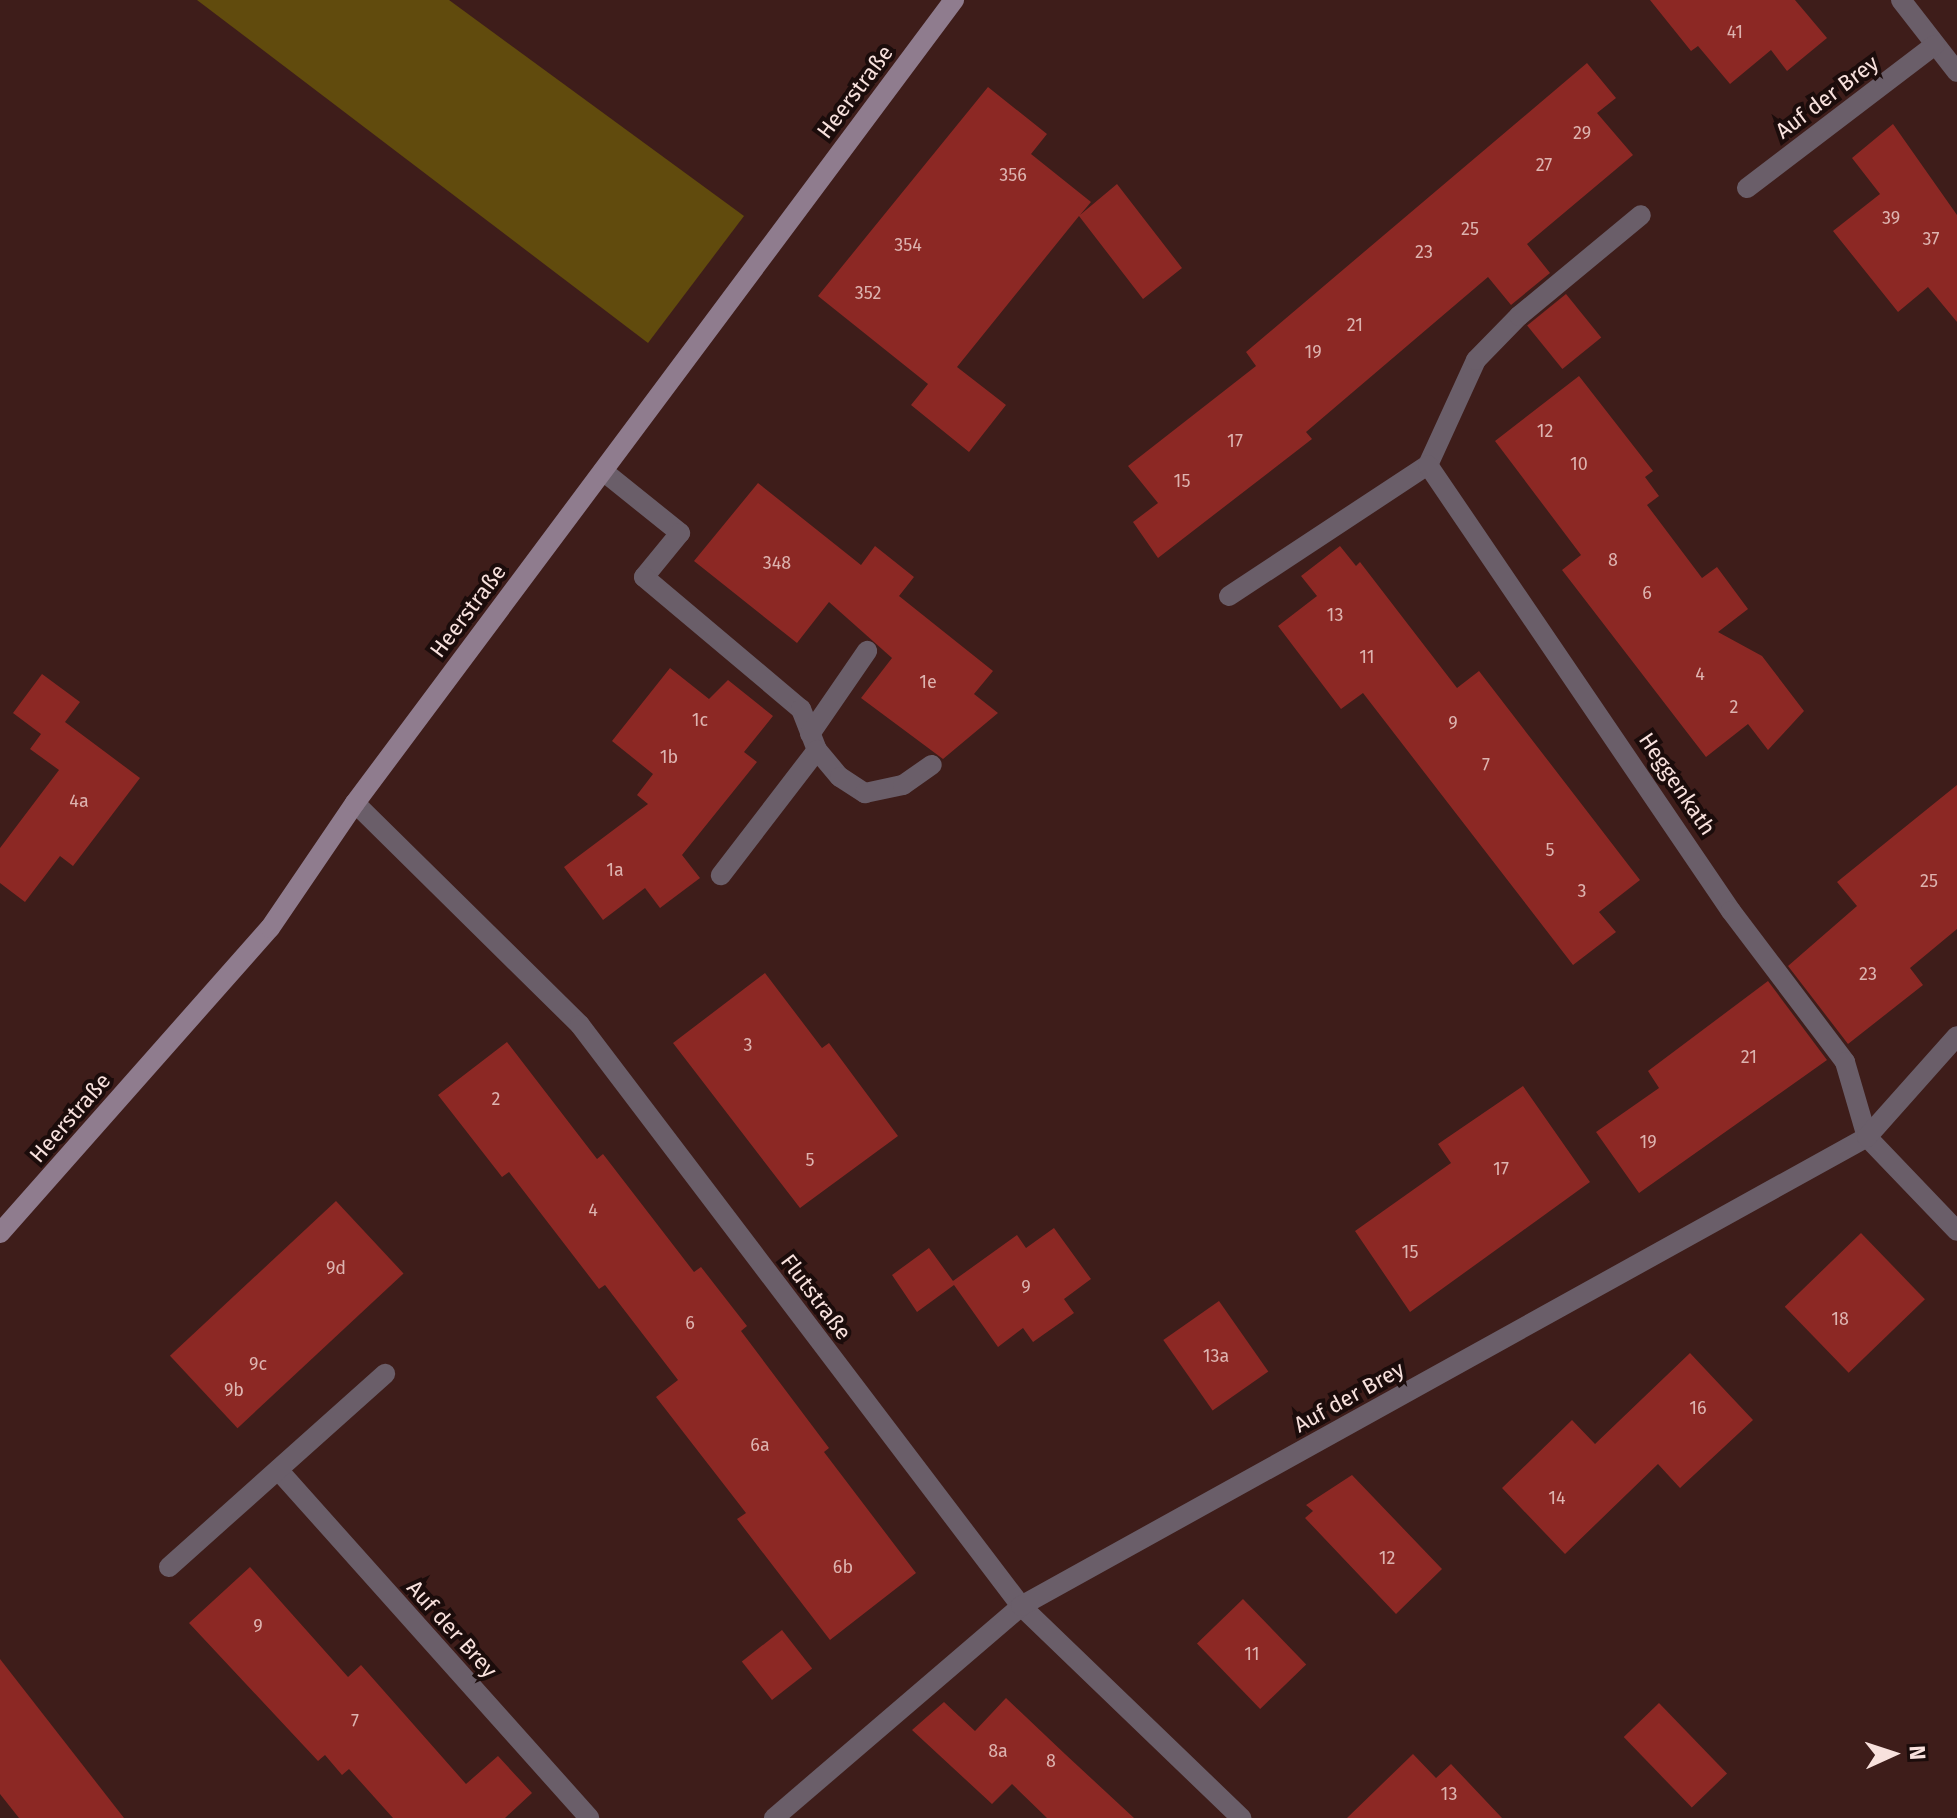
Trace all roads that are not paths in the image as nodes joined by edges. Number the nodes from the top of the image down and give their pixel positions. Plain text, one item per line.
1 (954, 0) edge
2 (1901, 0) edge
3 (1935, 45) junction
4 (1957, 72) edge
5 (1747, 188) dead end
6 (1641, 215) dead end
7 (1428, 465) junction
8 (603, 471) junction
9 (1229, 596) dead end
10 (867, 651) dead end
11 (814, 742) junction
12 (932, 765) dead end
13 (355, 803) junction
14 (721, 875) dead end
15 (1957, 1036) edge
16 (1867, 1137) junction
17 (1957, 1231) edge
18 (0, 1233) edge
19 (385, 1374) dead end
20 (280, 1472) junction
21 (169, 1567) dead end
22 (1021, 1606) junction
23 (589, 1818) edge
24 (774, 1818) edge
25 (1241, 1818) edge

1 - 8 main road, Heerstraße
2 - 3 street
3 - 4 street
3 - 5 street, Auf der Brey
6 - 7 street
7 - 9 street
7 - 16 street, Heggenkath
8 - 11 street
8 - 13 main road, Heerstraße
10 - 11 street
11 - 12 street
11 - 14 street
13 - 18 main road, Heerstraße
13 - 22 street, Flutstraße
15 - 16 street, Auf der Brey
16 - 17 street
16 - 22 street, Auf der Brey
19 - 20 street
20 - 21 street
20 - 23 street, Auf der Brey
22 - 24 street, Auf der Brey
22 - 25 street, Flutstraße

